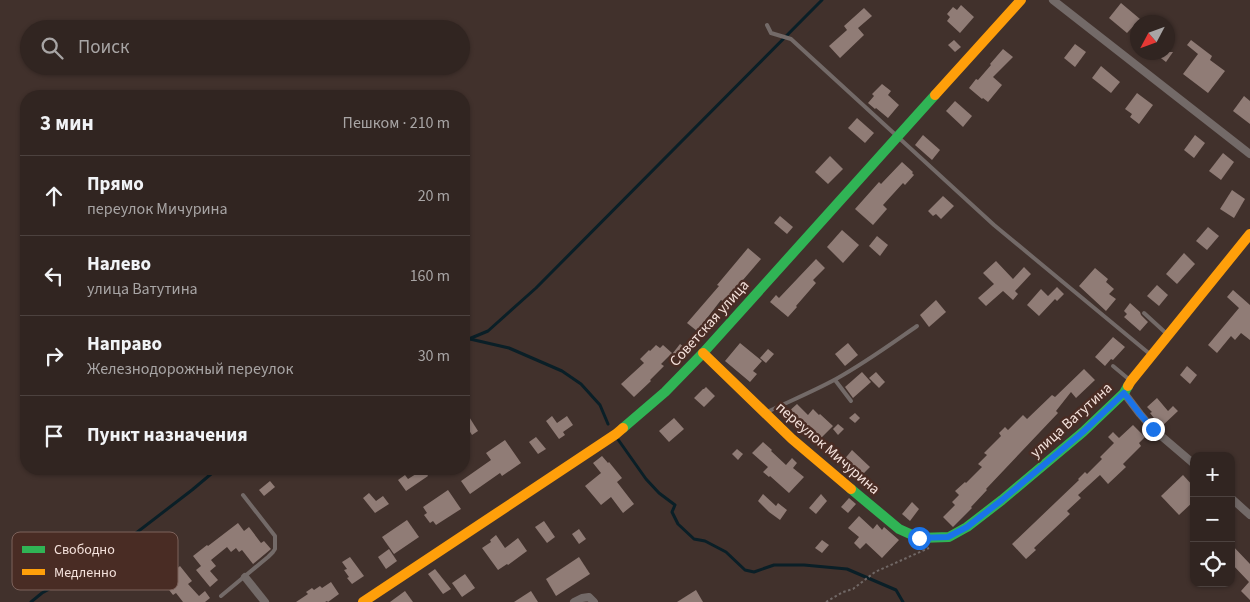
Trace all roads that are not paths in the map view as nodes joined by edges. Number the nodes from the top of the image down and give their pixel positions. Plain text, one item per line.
1 (1021, 0) edge
2 (1053, 0) edge
3 (767, 25) dead end
4 (898, 136) junction
5 (1250, 154) edge
6 (1250, 234) edge
7 (1144, 313) dead end
8 (917, 326) dead end
9 (1168, 334) junction
10 (703, 353) junction
11 (1151, 355) junction
12 (1113, 366) dead end
13 (835, 380) junction
14 (1131, 380) junction
15 (1124, 393) junction
16 (851, 401) dead end
17 (765, 413) junction
18 (1190, 461) edge
19 (243, 495) dead end
20 (1235, 502) edge
21 (1250, 515) edge
22 (948, 537) joint
23 (245, 577) junction
24 (221, 596) dead end
25 (265, 602) edge
26 (363, 602) edge
27 (574, 602) edge
28 (594, 602) edge

1 - 4 street, Советская улица
2 - 5 street
3 - 4 lane
4 - 10 street, Советская улица
4 - 11 lane
6 - 9 street, улица Ватутина
7 - 9 lane
8 - 13 lane
9 - 11 street, улица Ватутина
10 - 17 street, переулок Мичурина
10 - 26 street, Советская улица
11 - 14 street, улица Ватутина
12 - 14 lane
13 - 16 lane
13 - 17 lane
14 - 15 street, улица Ватутина
15 - 18 street
15 - 22 street, улица Ватутина
17 - 22 street, переулок Мичурина
19 - 23 lane
20 - 21 street
23 - 24 lane
23 - 25 street
27 - 28 street

